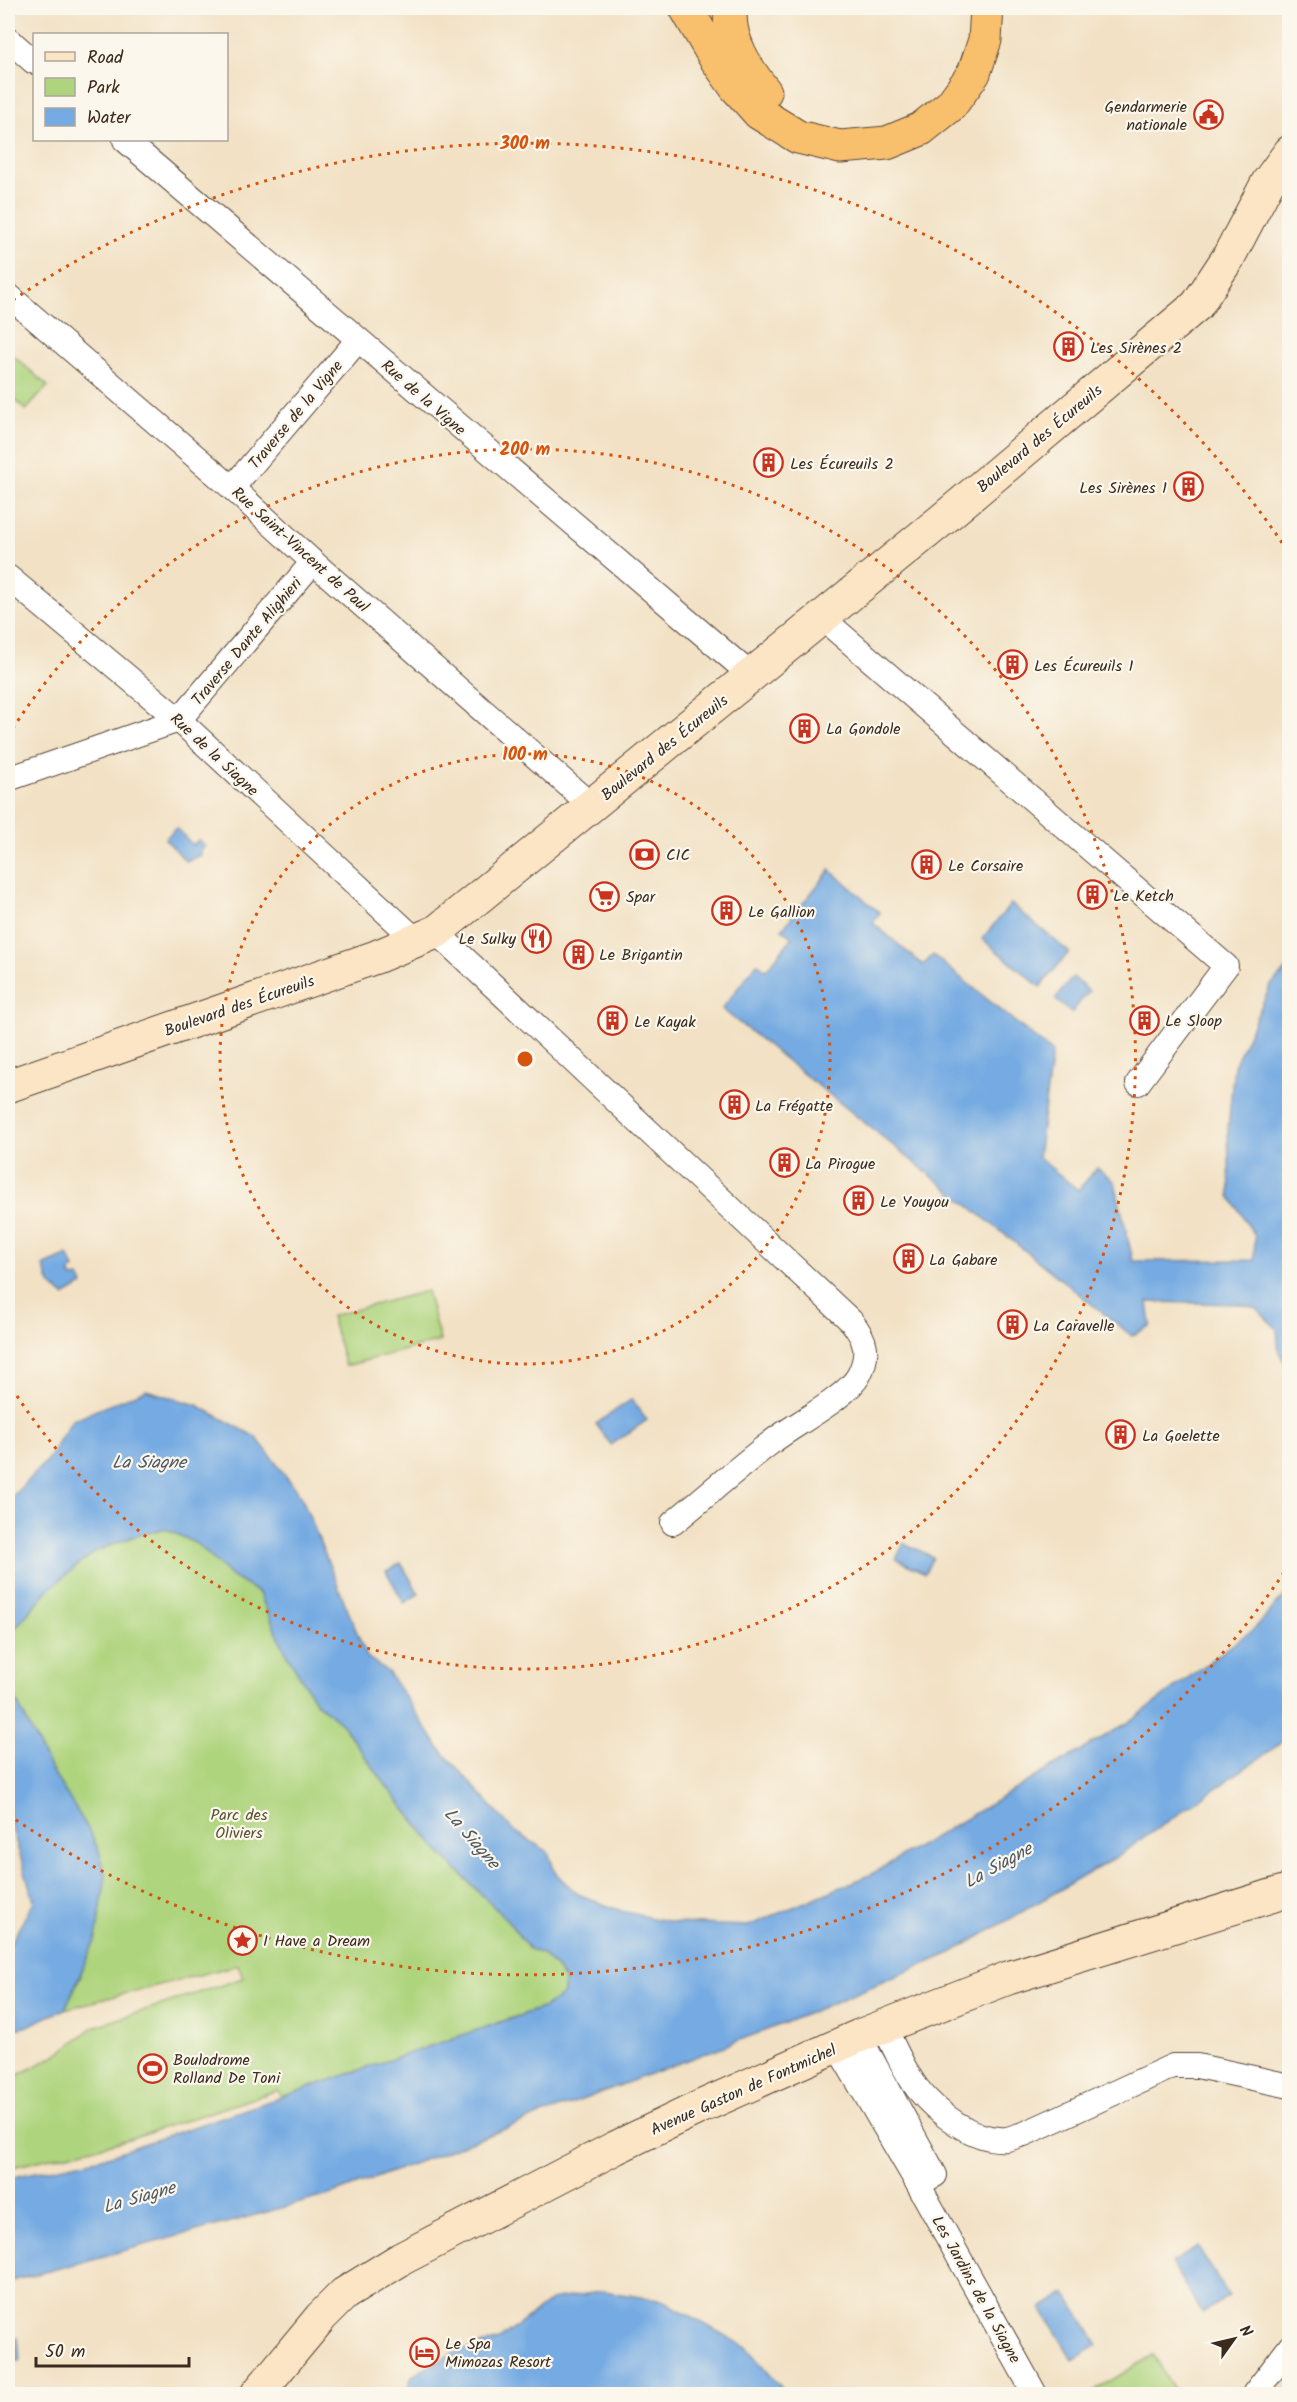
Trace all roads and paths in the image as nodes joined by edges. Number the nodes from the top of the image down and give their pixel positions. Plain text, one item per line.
1 (686, 8) edge
2 (731, 8) edge
3 (971, 8) edge
4 (987, 8) edge
5 (8, 39) edge
6 (33, 61) edge
7 (126, 141) edge
8 (1290, 152) edge
9 (1290, 193) edge
10 (1228, 258) junction
11 (8, 295) edge
12 (358, 340) junction
13 (232, 488) junction
14 (313, 562) junction
15 (8, 577) edge
16 (822, 618) junction
17 (752, 676) junction
18 (179, 720) junction
19 (8, 779) edge
20 (592, 806) junction
21 (426, 936) junction
22 (1137, 1083) dead end
23 (8, 1086) edge
24 (673, 1523) dead end
25 (1290, 1890) edge
26 (860, 2036) junction
27 (1290, 2086) edge
28 (1290, 2347) edge
29 (256, 2394) edge
30 (1035, 2394) edge
31 (1254, 2394) edge

1 - 4 highway
2 - 3 highway
5 - 6 street
7 - 12 street, Rue de la Vigne
8 - 10 street, Boulevard des Écureuils
9 - 10 street, Boulevard des Écureuils
10 - 16 street, Boulevard des Écureuils
11 - 13 street, Rue Saint-Vincent de Paul
12 - 13 street, Traverse de la Vigne
12 - 17 street, Rue de la Vigne
13 - 14 street, Rue Saint-Vincent de Paul
14 - 18 street, Traverse Dante Alighieri
14 - 20 street, Rue Saint-Vincent de Paul
15 - 18 street, Rue de la Siagne
16 - 17 street, Boulevard des Écureuils
16 - 22 street
17 - 20 street, Boulevard des Écureuils
18 - 19 street
18 - 21 street, Rue de la Siagne
20 - 21 street, Boulevard des Écureuils
21 - 23 street, Boulevard des Écureuils
21 - 24 street, Rue de la Siagne
25 - 26 street, Avenue Gaston de Fontmichel
26 - 27 street
26 - 29 street, Avenue Gaston de Fontmichel
26 - 30 street, Les Jardins de la Siagne
28 - 31 street

